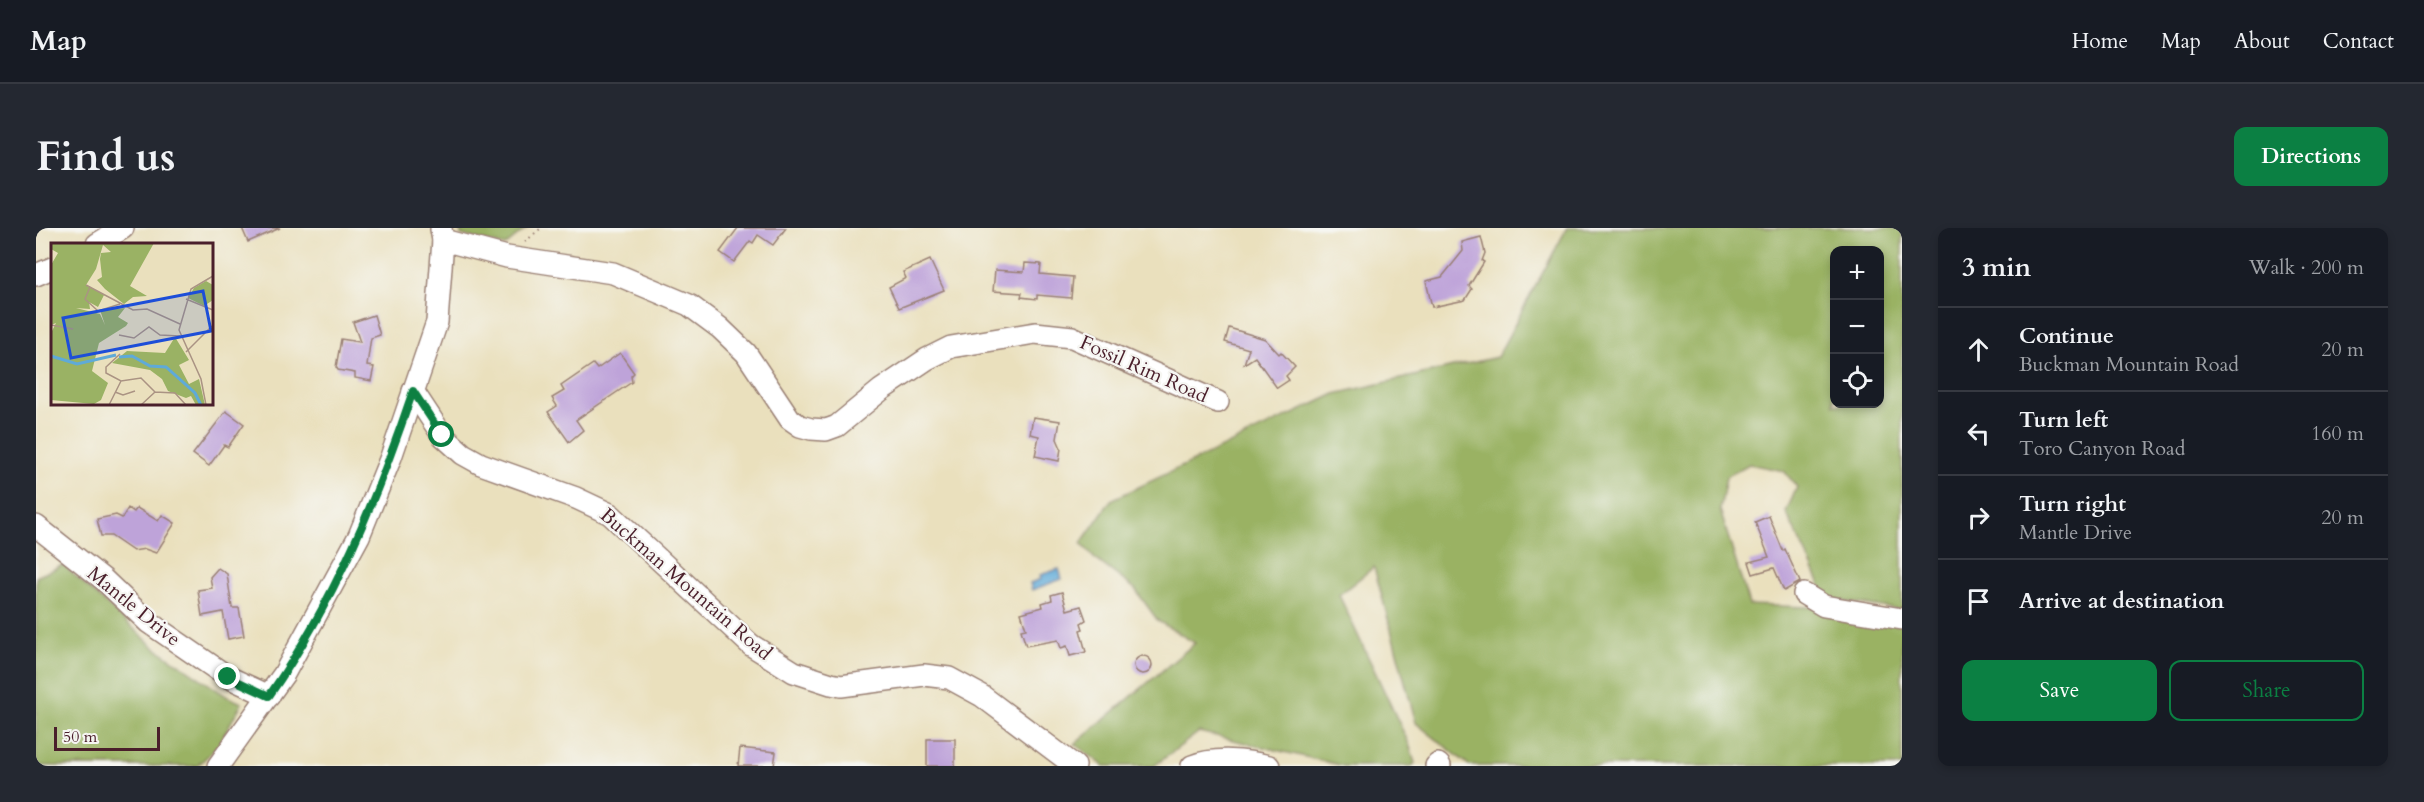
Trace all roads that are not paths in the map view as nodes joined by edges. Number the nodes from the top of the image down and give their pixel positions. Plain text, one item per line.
1 (123, 228) edge
2 (442, 234) edge
3 (99, 243) edge
4 (51, 268) edge
5 (36, 275) edge
6 (413, 391) junction
7 (1218, 402) dead end
8 (36, 526) edge
9 (1804, 594) dead end
10 (1902, 619) edge
11 (269, 696) junction
12 (218, 766) edge
13 (1075, 766) edge
14 (1192, 766) edge
15 (1269, 766) edge

1 - 3 street
2 - 6 street
2 - 7 street, Fossil Rim Road
4 - 5 street
6 - 11 street
6 - 13 street, Buckman Mountain Road
8 - 11 street, Mantle Drive
9 - 10 street
11 - 12 street
14 - 15 street

